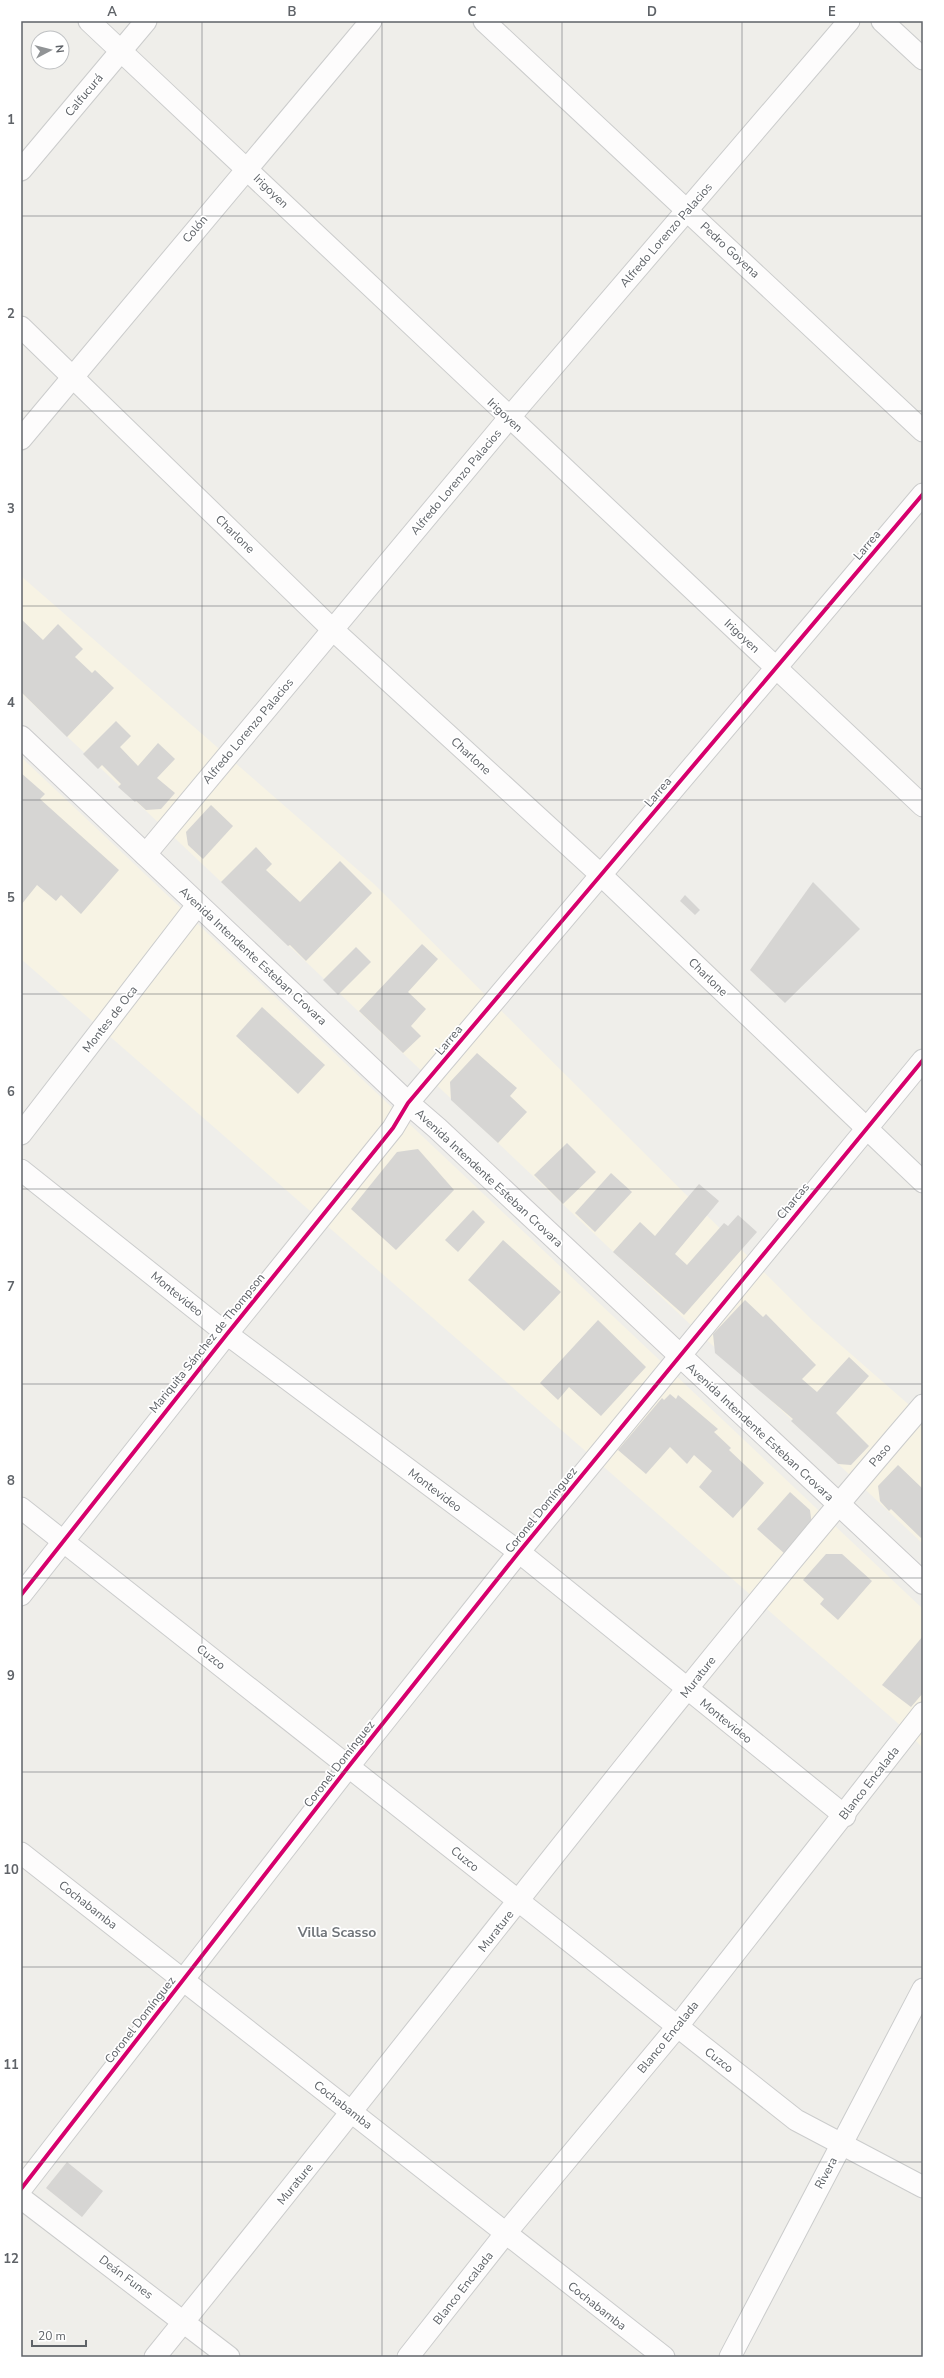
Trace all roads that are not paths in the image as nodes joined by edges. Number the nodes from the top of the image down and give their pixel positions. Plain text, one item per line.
1 (89, 21) edge
2 (146, 21) edge
3 (371, 21) edge
4 (484, 21) edge
5 (849, 21) edge
6 (882, 21) edge
7 (121, 50) junction
8 (923, 59) edge
9 (246, 167) junction
10 (21, 170) edge
11 (687, 210) junction
12 (21, 327) edge
13 (73, 376) junction
14 (509, 418) junction
15 (923, 431) edge
16 (21, 438) edge
17 (923, 494) edge
18 (332, 629) junction
19 (777, 668) junction
20 (21, 737) edge
21 (923, 806) edge
22 (145, 856) junction
23 (601, 875) junction
24 (198, 904) junction
25 (923, 1060) edge
26 (408, 1103) junction
27 (867, 1127) junction
28 (21, 1134) edge
29 (21, 1170) edge
30 (923, 1182) edge
31 (227, 1334) junction
32 (679, 1355) junction
33 (923, 1405) edge
34 (838, 1504) junction
35 (21, 1508) edge
36 (63, 1540) junction
37 (519, 1552) junction
38 (923, 1583) edge
39 (21, 1595) edge
40 (687, 1690) junction
41 (923, 1713) edge
42 (349, 1766) junction
43 (845, 1816) junction
44 (21, 1853) edge
45 (519, 1902) junction
46 (183, 1981) junction
47 (923, 1989) edge
48 (677, 2027) junction
49 (353, 2112) junction
50 (841, 2144) junction
51 (923, 2187) edge
52 (21, 2189) edge
53 (21, 2198) edge
54 (505, 2234) junction
55 (184, 2321) junction
56 (155, 2357) edge
57 (229, 2357) edge
58 (408, 2357) edge
59 (664, 2357) edge
60 (730, 2357) edge

1 - 7 street, Irigoyen
2 - 7 street, Calfucurá
3 - 9 street, Colón
4 - 11 street, Pedro Goyena
5 - 11 street, Alfredo Lorenzo Palacios
6 - 8 street
7 - 9 street, Irigoyen
7 - 10 street, Calfucurá
9 - 13 street, Colón
9 - 14 street, Irigoyen
11 - 14 street, Alfredo Lorenzo Palacios
11 - 15 street, Pedro Goyena
12 - 13 street, Charlone
13 - 16 street, Colón
13 - 18 street, Charlone
14 - 18 street, Alfredo Lorenzo Palacios
14 - 19 street, Irigoyen
17 - 19 street, Larrea
18 - 22 street, Alfredo Lorenzo Palacios
18 - 23 street, Charlone
19 - 21 street, Irigoyen
19 - 23 street, Larrea
20 - 22 main road, Avenida Intendente Esteban Crovara
22 - 24 main road, Avenida Intendente Esteban Crovara
23 - 26 street, Larrea
23 - 27 street, Charlone
24 - 26 main road, Avenida Intendente Esteban Crovara
24 - 28 street, Montes de Oca
25 - 27 street, Charcas
26 - 31 street, Mariquita Sánchez de Thompson
26 - 32 main road, Avenida Intendente Esteban Crovara
27 - 30 street, Charlone
27 - 32 street, Charcas
29 - 31 street, Montevideo
31 - 36 street, Mariquita Sánchez de Thompson
31 - 37 street, Montevideo
32 - 34 main road, Avenida Intendente Esteban Crovara
32 - 37 street, Coronel Domínguez
33 - 34 street, Paso
34 - 38 main road, Avenida Intendente Esteban Crovara
34 - 40 street, Murature
35 - 36 street, Cuzco
36 - 39 street, Mariquita Sánchez de Thompson
36 - 42 street, Cuzco
37 - 40 street, Montevideo
37 - 42 street, Coronel Domínguez
40 - 43 street, Montevideo
40 - 45 street, Murature
41 - 43 street, Blanco Encalada
42 - 45 street, Cuzco
42 - 46 street, Coronel Domínguez
43 - 48 street, Blanco Encalada
44 - 46 street, Cochabamba
45 - 48 street, Cuzco
45 - 49 street, Murature
46 - 49 street, Cochabamba
46 - 52 street, Coronel Domínguez
47 - 50 street, Rivera
48 - 50 street, Cuzco
48 - 54 street, Blanco Encalada
49 - 54 street, Cochabamba
49 - 55 street, Murature
50 - 51 street, Cuzco
50 - 60 street, Rivera
53 - 55 street, Deán Funes
54 - 58 street, Blanco Encalada
54 - 59 street, Cochabamba
55 - 56 street, Murature
55 - 57 street, Deán Funes

